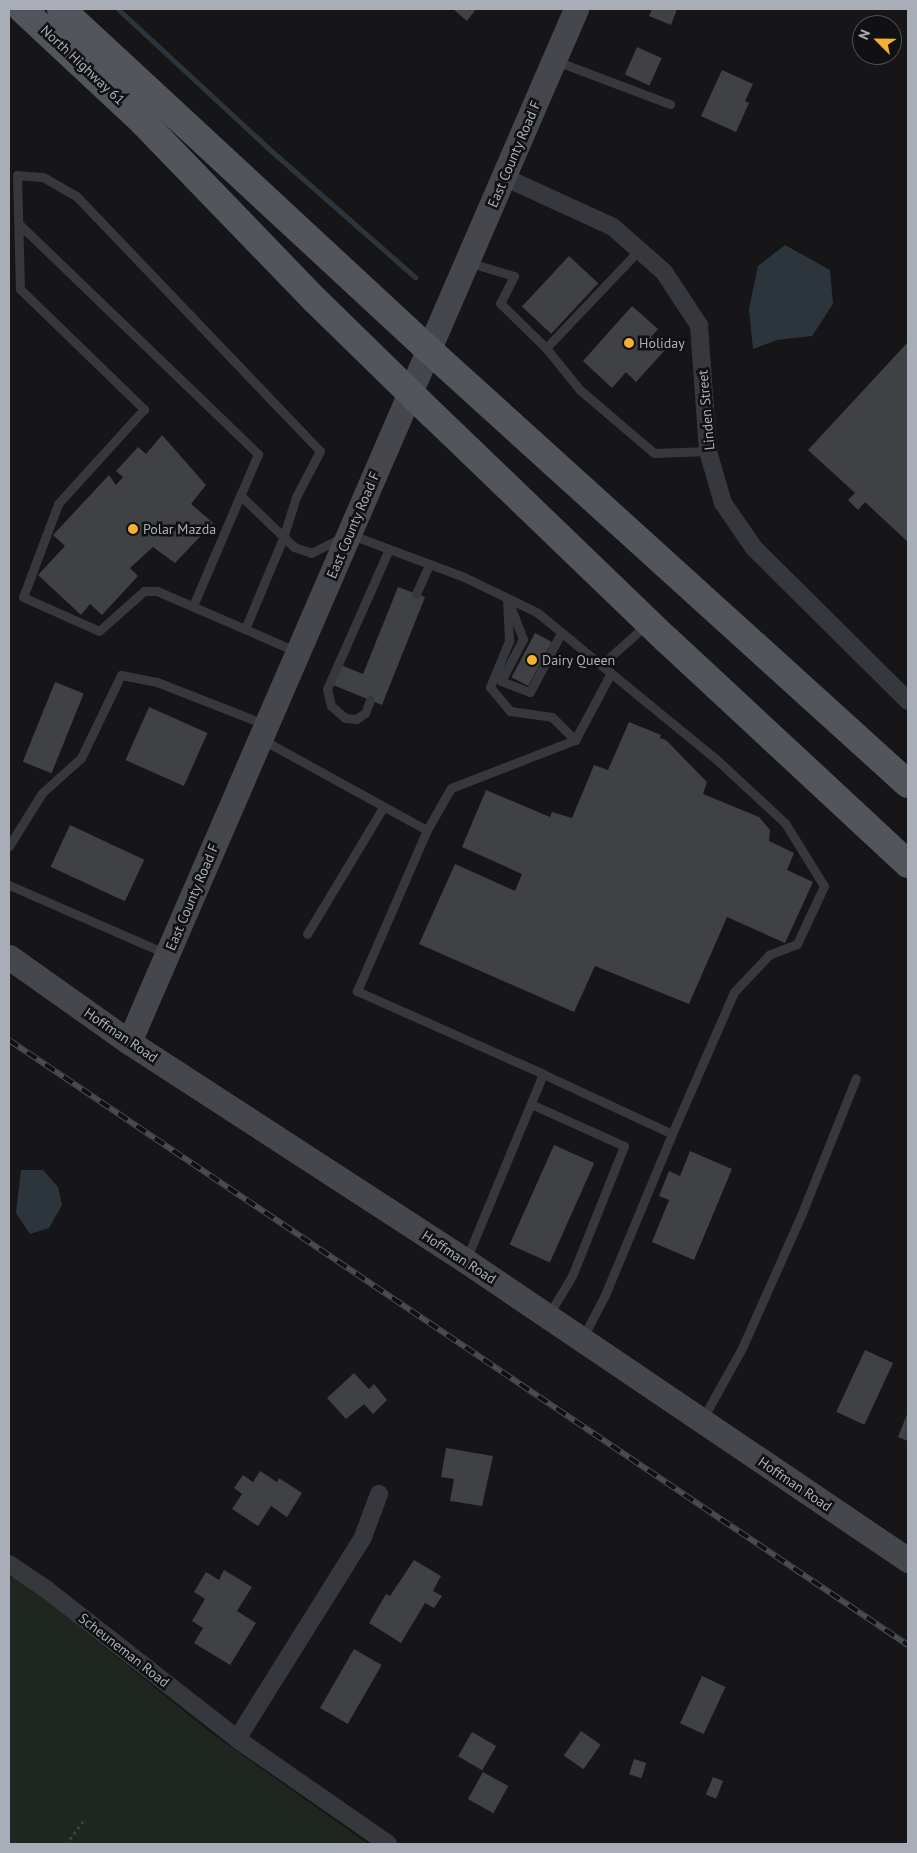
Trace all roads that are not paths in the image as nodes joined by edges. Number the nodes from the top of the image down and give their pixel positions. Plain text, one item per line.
1 (22, 9) edge
2 (61, 9) edge
3 (576, 9) edge
4 (554, 60) junction
5 (670, 104) dead end
6 (504, 177) junction
7 (19, 224) junction
8 (639, 250) junction
9 (467, 262) junction
10 (546, 348) junction
11 (429, 350) junction
12 (410, 393) junction
13 (708, 451) junction
14 (240, 495) junction
15 (349, 534) junction
16 (283, 538) junction
17 (389, 549) junction
18 (430, 565) junction
19 (416, 594) dead end
20 (507, 598) junction
21 (193, 606) junction
22 (649, 622) junction
23 (245, 629) junction
24 (561, 633) junction
25 (298, 652) junction
26 (602, 665) junction
27 (611, 673) junction
28 (370, 700) dead end
29 (908, 701) edge
30 (263, 732) junction
31 (575, 740) junction
32 (908, 784) edge
33 (384, 806) junction
34 (427, 830) junction
35 (9, 846) edge
36 (908, 864) edge
37 (9, 885) edge
38 (307, 934) dead end
39 (167, 954) junction
40 (9, 957) edge
41 (129, 1042) junction
42 (543, 1074) junction
43 (856, 1078) dead end
44 (531, 1104) junction
45 (672, 1134) junction
46 (466, 1261) junction
47 (548, 1316) junction
48 (582, 1339) junction
49 (702, 1420) junction
50 (379, 1494) dead end
51 (908, 1560) edge
52 (9, 1564) edge
53 (236, 1739) junction
54 (388, 1844) edge

1 - 12 main road, North Highway 61
2 - 11 main road
3 - 4 street, East County Road F
4 - 5 lane
4 - 6 street, East County Road F
6 - 8 street, Linden Street
6 - 9 street, East County Road F
7 - 14 lane
7 - 16 lane
7 - 21 lane
8 - 10 lane
8 - 13 street, Linden Street
9 - 10 lane
9 - 11 street, East County Road F
10 - 13 lane
11 - 12 street, East County Road F
11 - 32 main road
12 - 15 street, East County Road F
12 - 22 main road, North Highway 61
13 - 29 street, Linden Street
14 - 16 lane
14 - 21 lane
15 - 16 lane
15 - 17 lane
15 - 25 street, East County Road F
16 - 23 lane
17 - 18 lane
17 - 28 lane
18 - 19 lane
18 - 20 lane
20 - 24 lane
20 - 24 lane
20 - 31 lane
21 - 23 lane
22 - 26 lane
22 - 36 main road, North Highway 61
23 - 25 lane
24 - 26 lane
25 - 30 street, East County Road F
26 - 27 lane
27 - 31 lane
27 - 45 lane
30 - 33 lane
30 - 35 lane
30 - 39 street, East County Road F
31 - 34 lane
33 - 34 lane
33 - 38 lane
34 - 42 lane
37 - 39 lane
39 - 41 street, East County Road F
40 - 41 street, Hoffman Road
41 - 46 street, Hoffman Road
42 - 44 lane
42 - 45 lane
43 - 49 lane
44 - 46 lane
44 - 47 lane
45 - 48 lane
46 - 47 street, Hoffman Road
47 - 48 street, Hoffman Road
48 - 49 street, Hoffman Road
49 - 51 street, Hoffman Road
50 - 53 street
52 - 53 street, Scheuneman Road
53 - 54 street, Scheuneman Road

